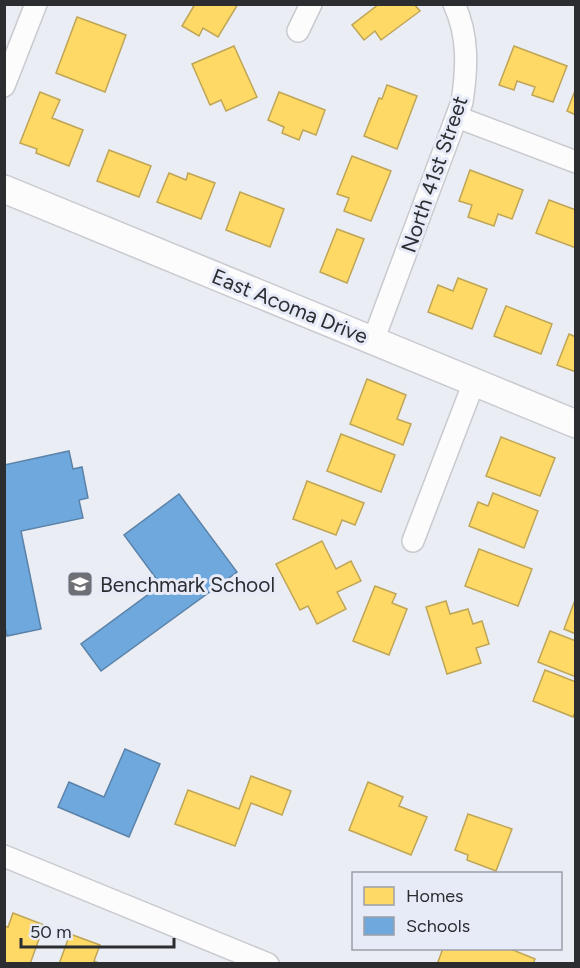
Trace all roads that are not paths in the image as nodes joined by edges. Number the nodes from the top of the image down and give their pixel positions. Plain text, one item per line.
1 (36, 4) edge
2 (311, 4) edge
3 (454, 4) edge
4 (298, 31) dead end
5 (4, 86) edge
6 (457, 117) junction
7 (576, 162) edge
8 (4, 189) edge
9 (373, 341) junction
10 (474, 382) junction
11 (576, 424) edge
12 (413, 541) dead end
13 (4, 856) edge
14 (259, 962) edge

1 - 5 street
2 - 4 street
3 - 6 street, North 41st Street
6 - 7 street
6 - 9 street, North 41st Street
8 - 9 street, East Acoma Drive
9 - 10 street, East Acoma Drive
10 - 11 street, East Acoma Drive
10 - 12 street
13 - 14 street

